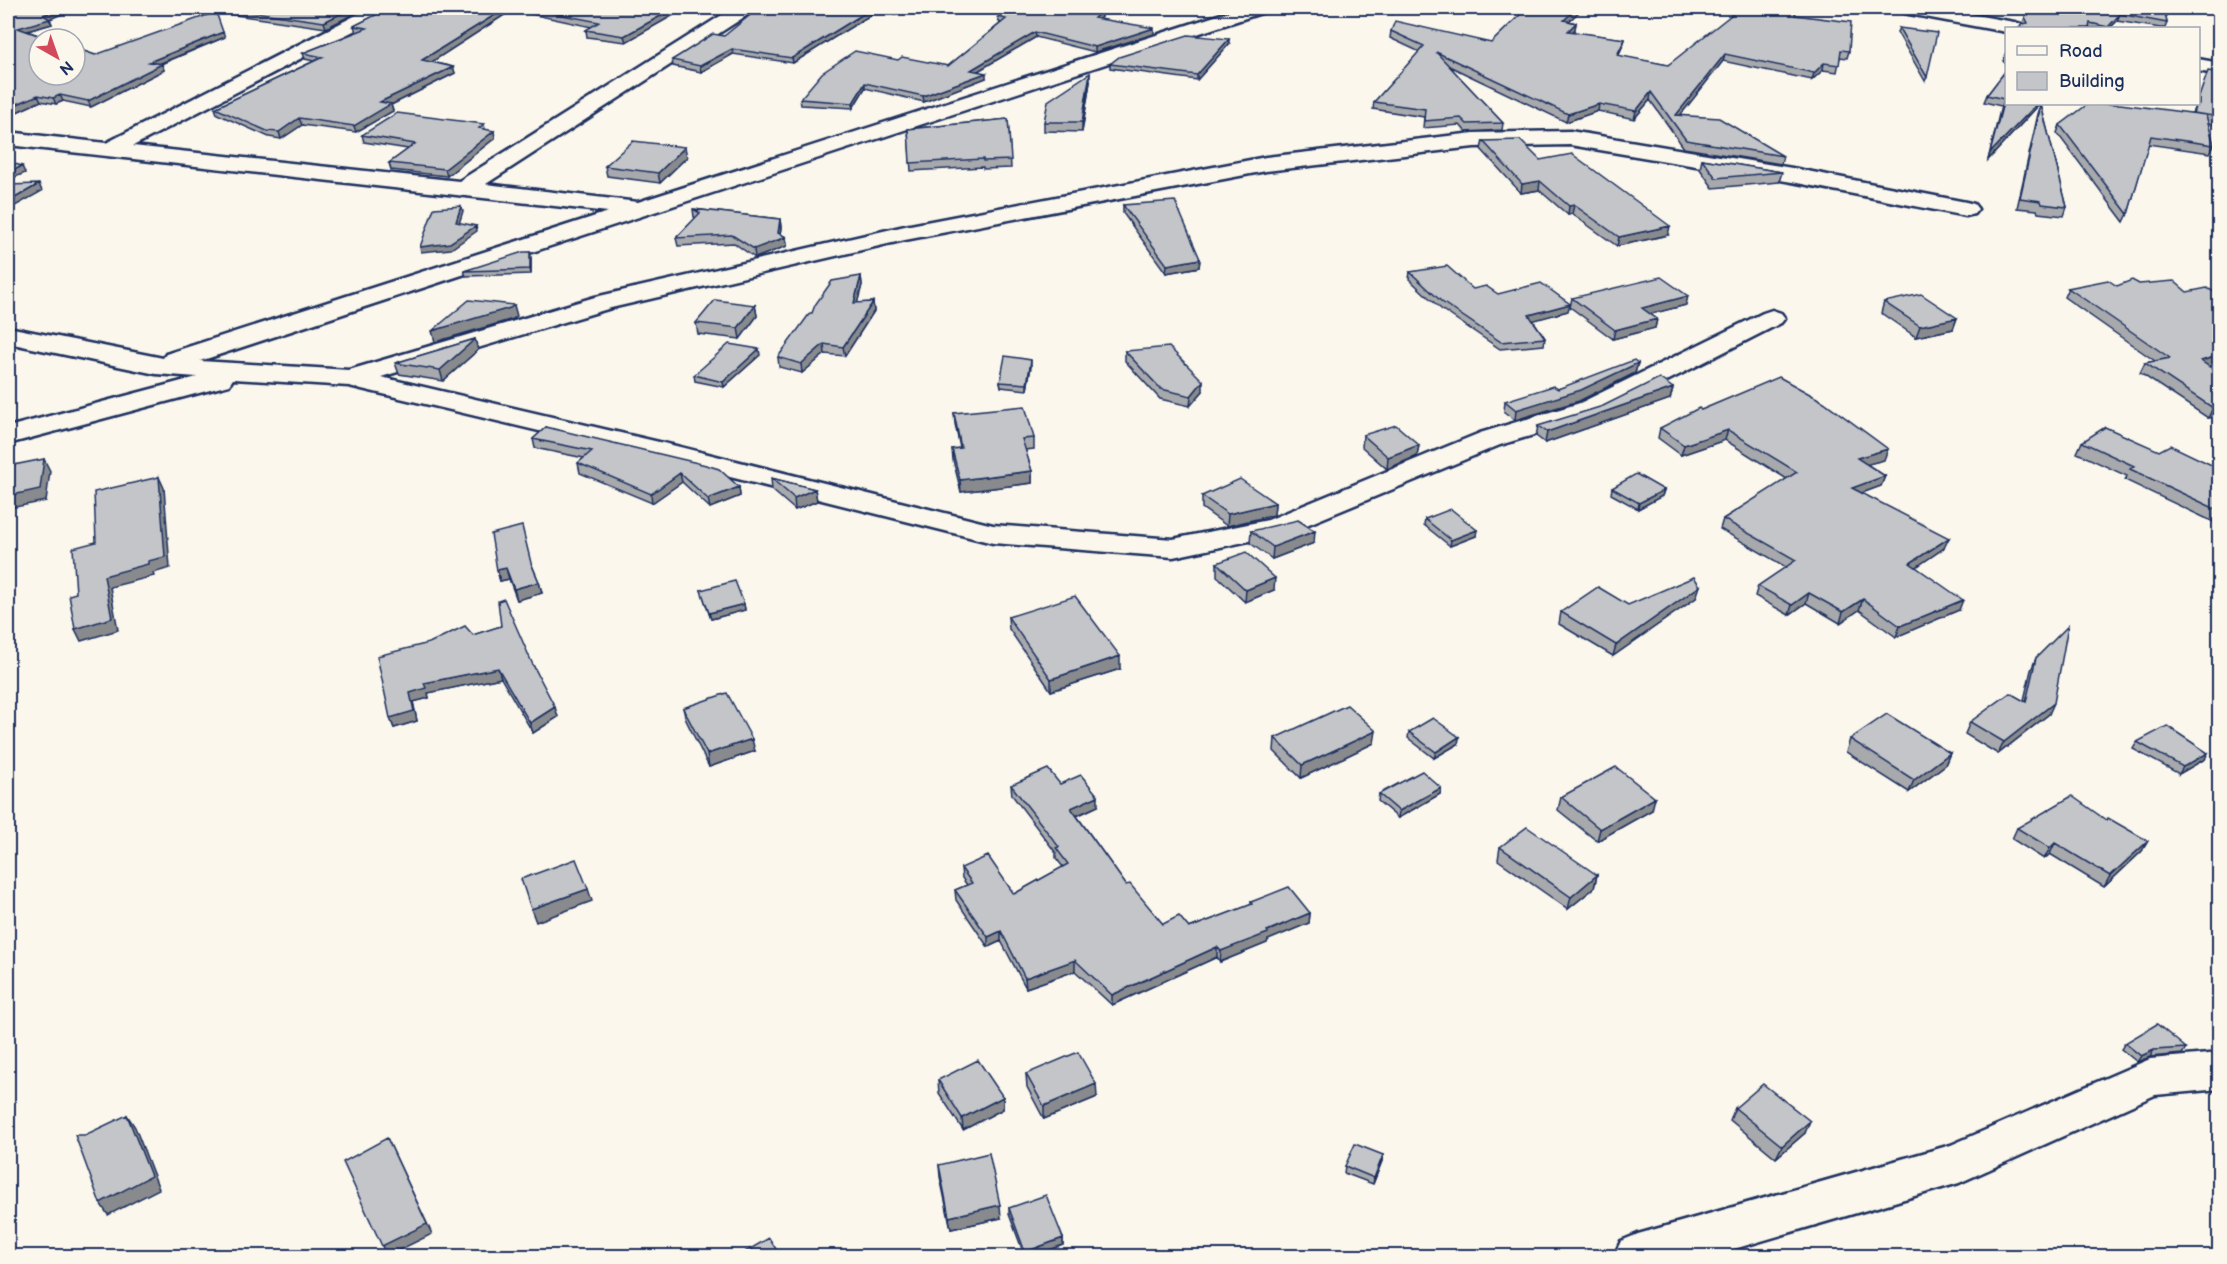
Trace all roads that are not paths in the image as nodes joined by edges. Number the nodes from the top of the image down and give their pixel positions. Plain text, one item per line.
1 (383, 8) edge
2 (745, 8) edge
3 (1257, 8) edge
4 (1909, 8) edge
5 (2009, 27) edge
6 (2200, 65) edge
7 (2220, 69) edge
8 (8, 139) edge
9 (109, 150) junction
10 (466, 187) junction
11 (640, 208) junction
12 (1966, 209) dead end
13 (1772, 318) dead end
14 (8, 336) edge
15 (156, 366) junction
16 (247, 372) junction
17 (349, 378) junction
18 (8, 436) edge
19 (2220, 1071) edge
20 (1638, 1257) edge

1 - 9 street
2 - 10 street
3 - 11 street
4 - 5 street
6 - 7 street
8 - 9 street
9 - 10 street
10 - 11 street
11 - 15 street
12 - 17 street
13 - 17 street
14 - 15 street
15 - 16 street
16 - 17 street
16 - 18 street
19 - 20 street

